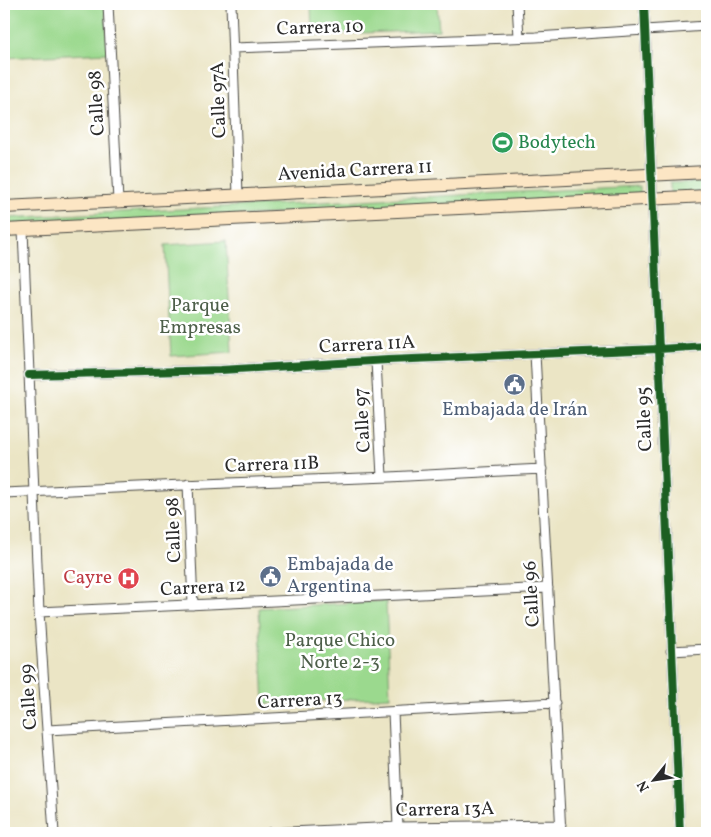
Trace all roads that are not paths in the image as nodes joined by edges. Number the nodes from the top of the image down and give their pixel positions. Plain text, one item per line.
1 (108, 4) edge
2 (230, 4) edge
3 (517, 4) edge
4 (644, 4) edge
5 (707, 26) edge
6 (645, 29) junction
7 (519, 37) junction
8 (233, 48) junction
9 (707, 172) edge
10 (651, 175) junction
11 (238, 195) junction
12 (707, 196) edge
13 (652, 198) junction
14 (118, 201) junction
15 (4, 207) edge
16 (4, 230) edge
17 (22, 230) junction
18 (707, 346) edge
19 (659, 350) junction
20 (535, 354) junction
21 (376, 361) junction
22 (29, 375) junction
23 (542, 469) junction
24 (382, 477) junction
25 (188, 484) junction
26 (34, 491) junction
27 (4, 493) edge
28 (548, 588) junction
29 (193, 605) junction
30 (39, 612) junction
31 (707, 649) edge
32 (671, 651) junction
33 (555, 703) junction
34 (393, 712) junction
35 (47, 730) junction
36 (398, 827) junction
37 (561, 829) edge
38 (54, 833) edge
39 (269, 833) edge
40 (680, 833) edge

1 - 14 street, Calle 98
2 - 8 street, Calle 97A
3 - 7 street
4 - 6 street, Calle 95
5 - 6 street, Carrera 10
6 - 7 street, Carrera 10
6 - 10 street, Calle 95
7 - 8 street, Carrera 10
8 - 11 street, Calle 97A
9 - 10 main road, Avenida Carrera 11
10 - 11 main road, Avenida Carrera 11
10 - 13 street, Calle 95
11 - 14 main road, Avenida Carrera 11
12 - 13 main road
13 - 17 main road
13 - 19 street, Calle 95
14 - 15 main road, Avenida Carrera 11
16 - 17 main road
17 - 22 street, Calle 99
18 - 19 street, Carrera 11A
19 - 20 street, Carrera 11A
19 - 32 street, Calle 95
20 - 21 street, Carrera 11A
20 - 23 street, Calle 96
21 - 22 street, Carrera 11A
21 - 24 street, Calle 97
22 - 26 street, Calle 99
23 - 24 street, Carrera 11B
23 - 28 street, Calle 96
24 - 25 street, Carrera 11B
25 - 26 street, Carrera 11B
25 - 29 street, Calle 98
26 - 27 street, Carrera 11B
26 - 30 street, Calle 99
28 - 29 street, Carrera 12
28 - 33 street, Calle 96
29 - 30 street, Carrera 12
30 - 35 street, Calle 99
31 - 32 street
32 - 40 street, Calle 95
33 - 34 street, Carrera 13
33 - 37 street, Calle 96
34 - 35 street, Carrera 13
34 - 36 street
35 - 38 street, Calle 99
36 - 37 street, Carrera 13A
36 - 39 street, Carrera 13A

